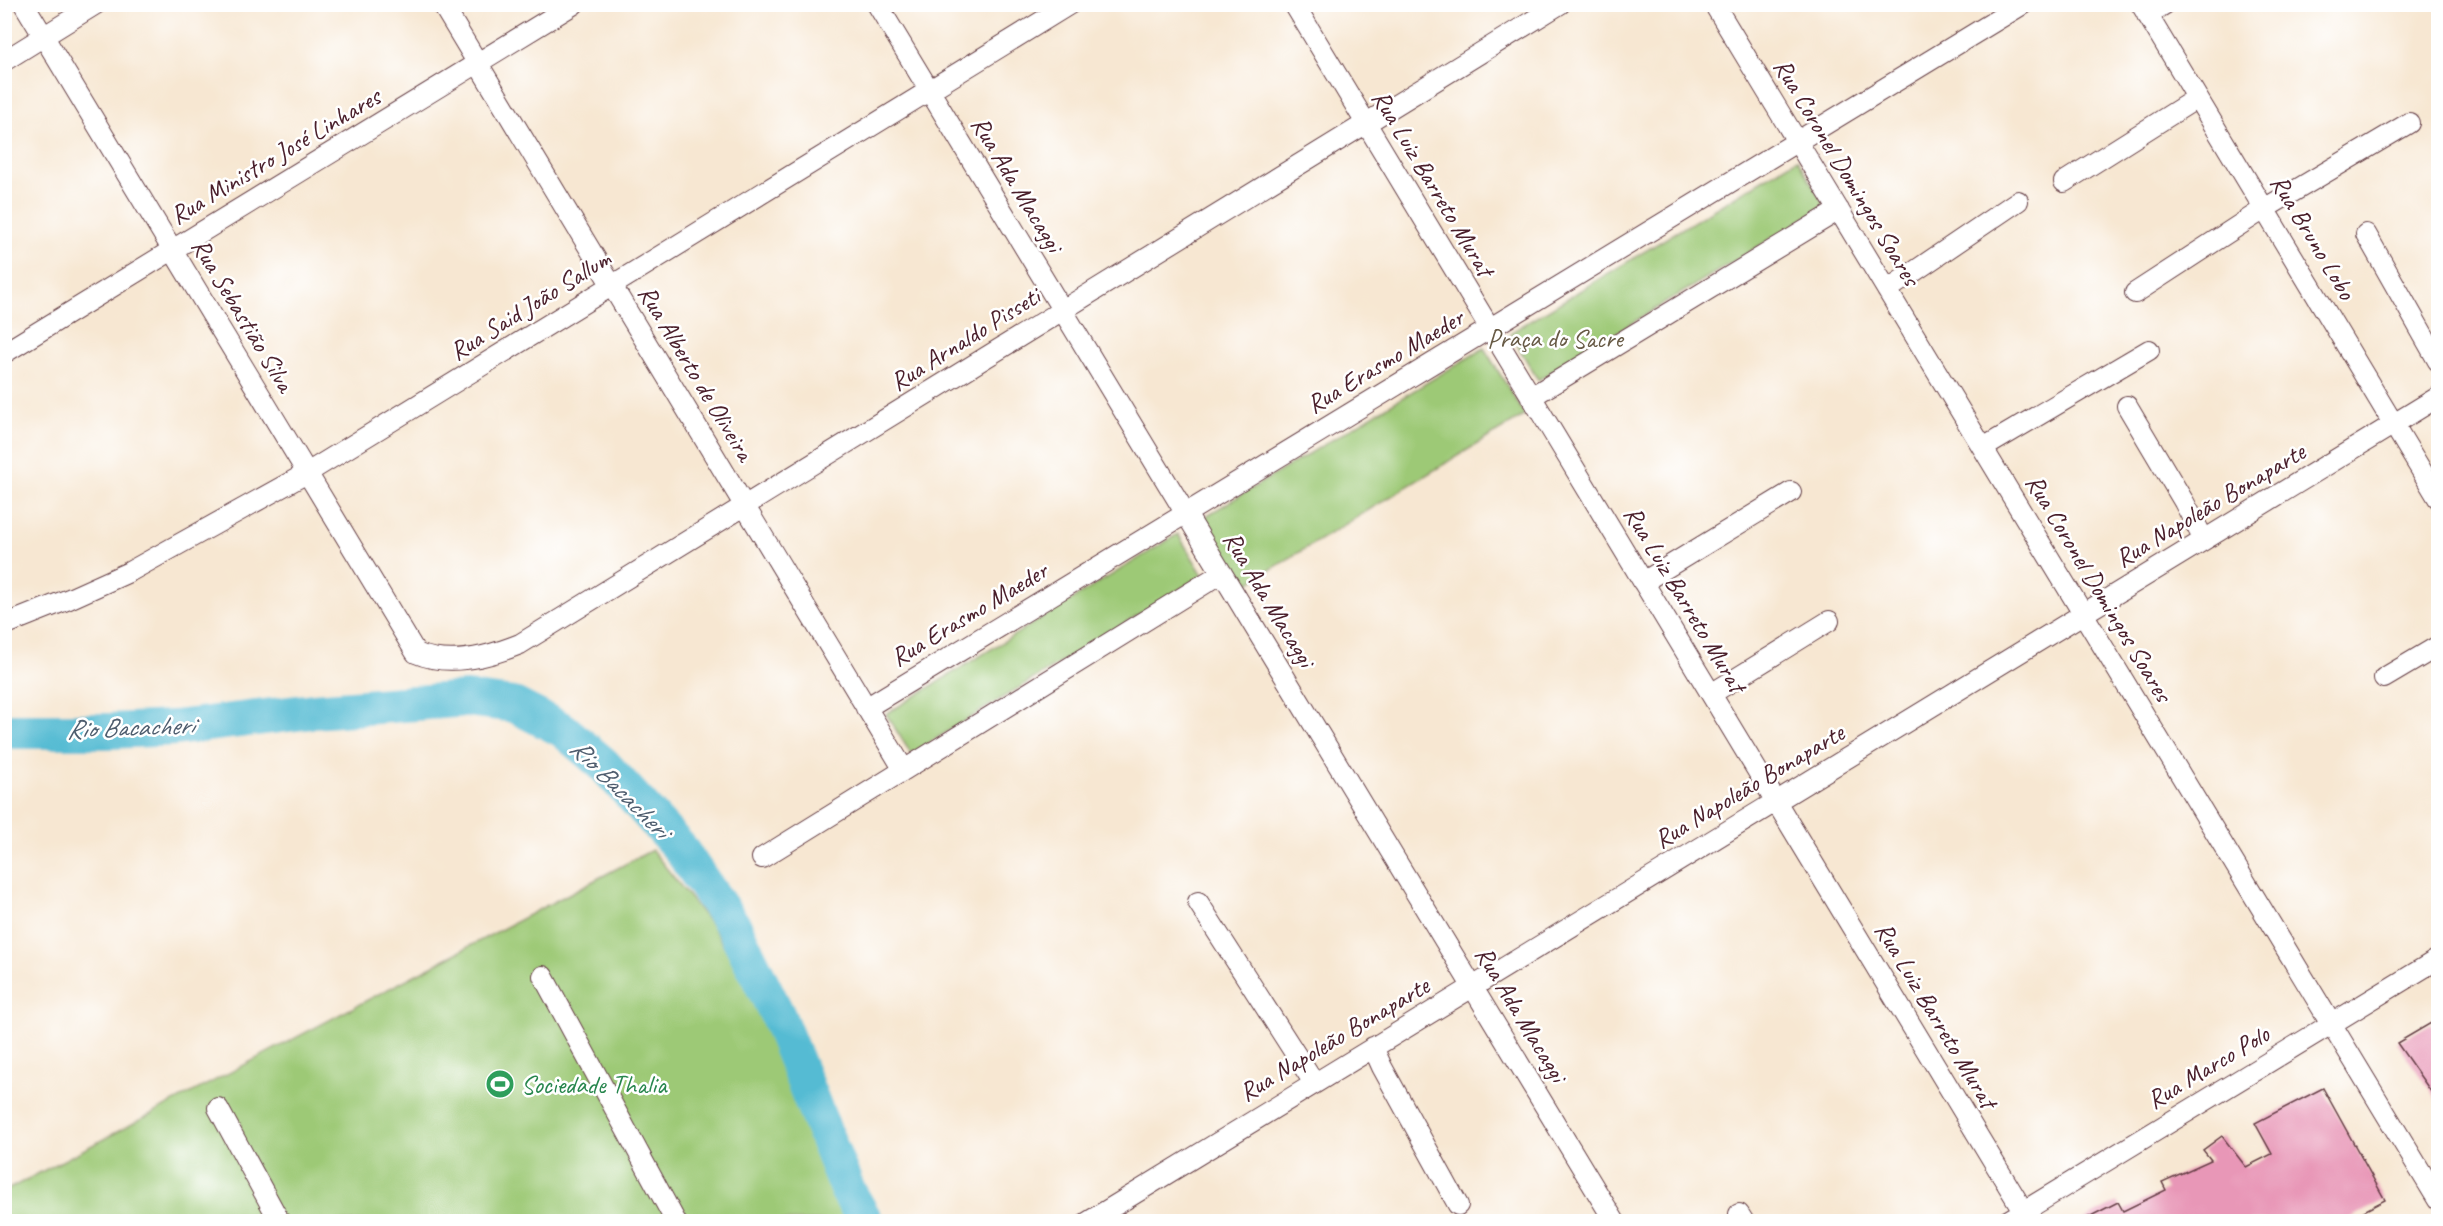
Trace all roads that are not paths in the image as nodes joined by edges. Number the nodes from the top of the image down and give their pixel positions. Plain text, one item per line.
1 (24, 4) edge
2 (96, 4) edge
3 (442, 4) edge
4 (574, 4) edge
5 (876, 4) edge
6 (1070, 4) edge
7 (1294, 4) edge
8 (1560, 4) edge
9 (1714, 4) edge
10 (2024, 4) edge
11 (2164, 4) edge
12 (2144, 10) edge
13 (43, 37) junction
14 (4, 61) edge
15 (478, 63) junction
16 (929, 91) junction
17 (2197, 98) junction
18 (2409, 123) dead end
19 (1366, 124) junction
20 (1797, 142) junction
21 (2064, 182) dead end
22 (2018, 201) dead end
23 (2264, 209) junction
24 (1839, 210) junction
25 (2366, 234) dead end
26 (172, 250) junction
27 (612, 286) junction
28 (1887, 290) junction
29 (2135, 293) dead end
30 (1062, 311) junction
31 (1490, 329) junction
32 (2150, 350) dead end
33 (4, 353) edge
34 (2439, 361) edge
35 (1532, 397) junction
36 (2439, 397) edge
37 (2127, 406) dead end
38 (2394, 424) junction
39 (1983, 448) junction
40 (307, 473) junction
41 (1791, 492) dead end
42 (2439, 498) edge
43 (744, 506) junction
44 (1186, 514) junction
45 (2204, 540) junction
46 (1222, 573) junction
47 (1643, 582) junction
48 (2084, 614) junction
49 (1829, 621) dead end
50 (4, 625) edge
51 (2439, 646) edge
52 (416, 653) joint
53 (2384, 678) dead end
54 (1711, 694) junction
55 (866, 708) junction
56 (904, 770) junction
57 (1776, 801) junction
58 (762, 858) dead end
59 (1198, 902) dead end
60 (2439, 959) edge
61 (543, 976) dead end
62 (1473, 987) junction
63 (2332, 1023) junction
64 (1373, 1047) junction
65 (1314, 1083) junction
66 (218, 1108) dead end
67 (2439, 1200) edge
68 (1458, 1205) dead end
69 (2027, 1216) edge
70 (280, 1221) edge
71 (676, 1221) edge
72 (1088, 1221) edge
73 (1615, 1221) edge
74 (2006, 1221) edge

1 - 13 street, Rua Sebastião Silva
2 - 13 street
3 - 15 street, Rua Alberto de Oliveira
4 - 15 street, Rua Ministro José Linhares
5 - 16 street, Rua Ada Macaggi
6 - 16 street, Rua Said João Sallum
7 - 19 street, Rua Luiz Barreto Murat
8 - 19 street, Rua Arnaldo Pisseti
9 - 20 street, Rua Coronel Domingos Soares
10 - 20 street, Rua Erasmo Maeder
11 - 12 street
12 - 17 street, Rua Bruno Lobo
13 - 14 street
13 - 26 street, Rua Sebastião Silva
15 - 26 street, Rua Ministro José Linhares
15 - 27 street, Rua Alberto de Oliveira
16 - 27 street, Rua Said João Sallum
16 - 30 street, Rua Ada Macaggi
17 - 21 street
17 - 23 street, Rua Bruno Lobo
18 - 23 street
19 - 30 street, Rua Arnaldo Pisseti
19 - 31 street, Rua Luiz Barreto Murat
20 - 24 street, Rua Coronel Domingos Soares
20 - 31 street, Rua Erasmo Maeder
22 - 28 street
23 - 29 street
23 - 38 street, Rua Bruno Lobo
24 - 28 street, Rua Coronel Domingos Soares
24 - 35 street
25 - 34 street
26 - 33 street, Rua Ministro José Linhares
26 - 40 street, Rua Sebastião Silva
27 - 40 street, Rua Said João Sallum
27 - 43 street, Rua Alberto de Oliveira
28 - 39 street, Rua Coronel Domingos Soares
30 - 43 street, Rua Arnaldo Pisseti
30 - 44 street, Rua Ada Macaggi
31 - 35 street, Rua Luiz Barreto Murat
31 - 44 street, Rua Erasmo Maeder
32 - 39 street
35 - 47 street, Rua Luiz Barreto Murat
36 - 38 street, Rua Napoleão Bonaparte
37 - 45 street
38 - 42 street, Rua Bruno Lobo
38 - 45 street, Rua Napoleão Bonaparte
39 - 48 street, Rua Coronel Domingos Soares
40 - 50 street, Rua Said João Sallum
40 - 52 street, Rua Sebastião Silva
41 - 47 street
43 - 52 street, Rua Arnaldo Pisseti
43 - 55 street, Rua Alberto de Oliveira
44 - 46 street, Rua Ada Macaggi
44 - 55 street, Rua Erasmo Maeder
45 - 48 street, Rua Napoleão Bonaparte
46 - 56 street
46 - 62 street, Rua Ada Macaggi
47 - 54 street, Rua Luiz Barreto Murat
48 - 57 street, Rua Napoleão Bonaparte
48 - 63 street, Rua Coronel Domingos Soares
49 - 54 street
51 - 53 street
54 - 57 street, Rua Luiz Barreto Murat
55 - 56 street, Rua Alberto de Oliveira
56 - 58 street
57 - 62 street, Rua Napoleão Bonaparte
57 - 69 street, Rua Luiz Barreto Murat
59 - 65 street
60 - 63 street, Rua Marco Polo
61 - 71 street
62 - 64 street, Rua Napoleão Bonaparte
62 - 73 street, Rua Ada Macaggi
63 - 67 street, Rua Coronel Domingos Soares
63 - 69 street, Rua Marco Polo
64 - 65 street, Rua Napoleão Bonaparte
64 - 68 street
65 - 72 street, Rua Napoleão Bonaparte
66 - 70 street
69 - 74 street, Rua Marco Polo

